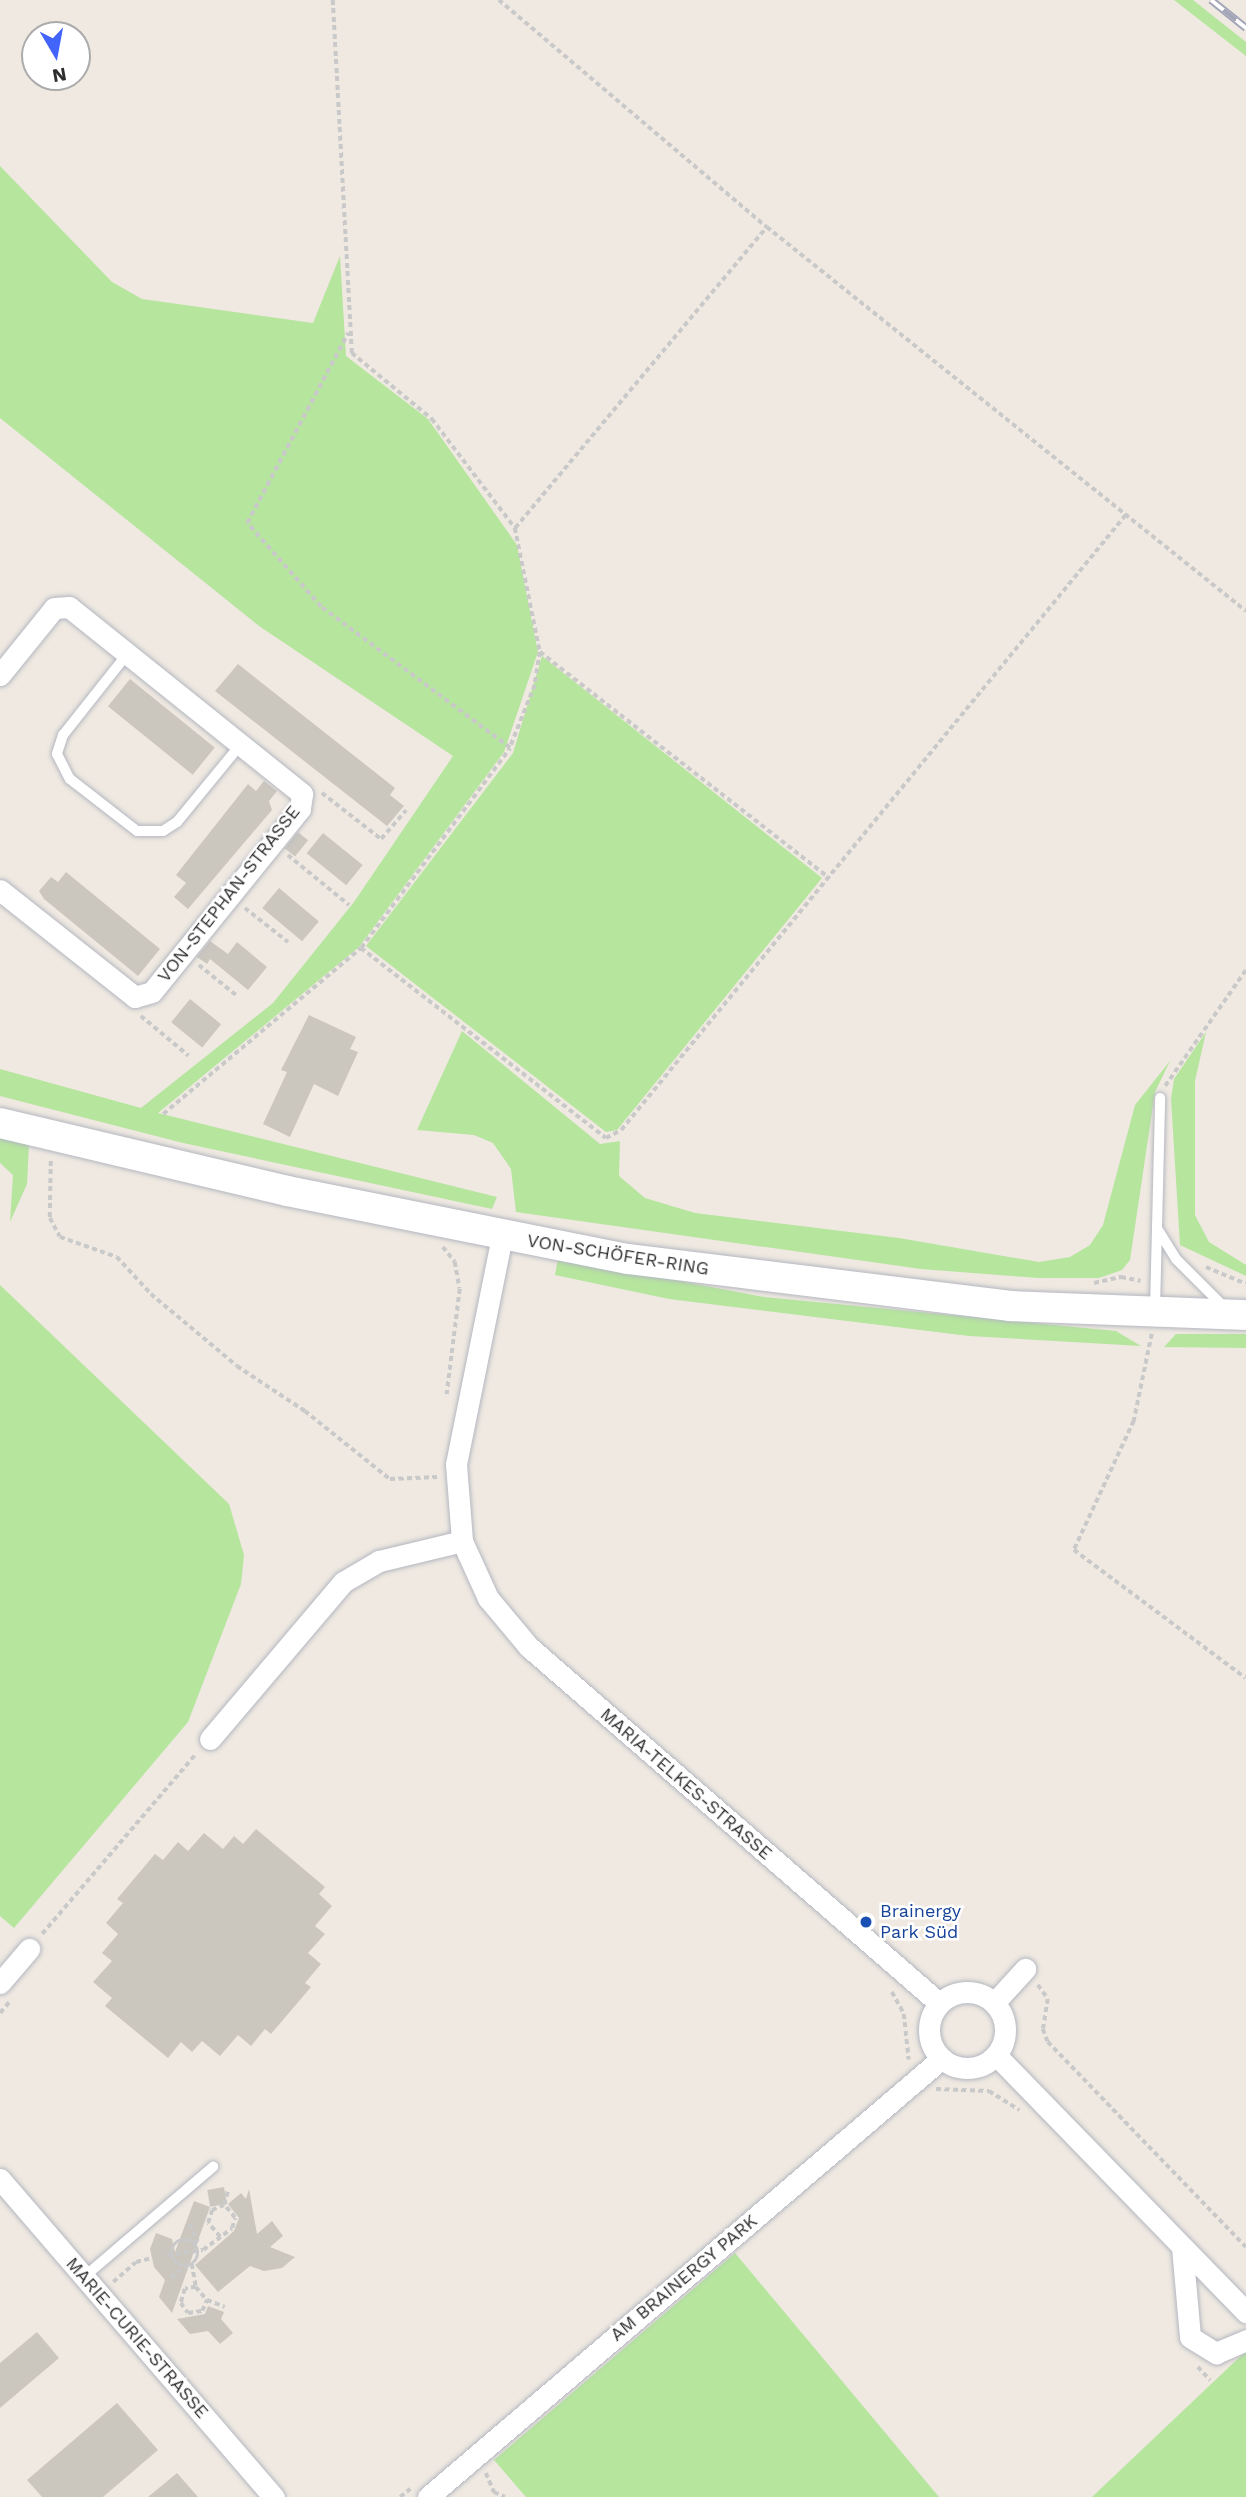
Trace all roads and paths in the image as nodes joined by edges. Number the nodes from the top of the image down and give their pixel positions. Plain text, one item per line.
1 (333, 0) edge
2 (499, 0) edge
3 (767, 227) junction
4 (348, 333) junction
5 (1127, 513) junction
6 (515, 527) junction
7 (1246, 611) edge
8 (540, 652) junction
9 (128, 653) junction
10 (0, 675) edge
11 (242, 743) junction
12 (510, 748) junction
13 (302, 794) junction
14 (406, 810) dead end
15 (273, 842) junction
16 (830, 878) junction
17 (0, 890) edge
18 (230, 895) junction
19 (349, 905) dead end
20 (288, 942) dead end
21 (361, 948) junction
22 (184, 952) junction
23 (1246, 970) edge
24 (236, 995) dead end
25 (135, 998) junction
26 (189, 1056) dead end
27 (1160, 1098) joint
28 (163, 1114) dead end
29 (0, 1123) edge
30 (59, 1140) junction
31 (1157, 1228) junction
32 (502, 1236) junction
33 (1192, 1276) junction
34 (1157, 1283) junction
35 (1246, 1284) edge
36 (1082, 1286) dead end
37 (1239, 1314) edge
38 (1155, 1315) junction
39 (437, 1477) dead end
40 (462, 1541) junction
41 (1246, 1678) edge
42 (210, 1739) joint
43 (29, 1949) joint
44 (1024, 1970) joint
45 (7, 1990) edge
46 (995, 2002) junction
47 (939, 2003) junction
48 (0, 2013) edge
49 (996, 2055) junction
50 (941, 2059) junction
51 (213, 2167) dead end
52 (0, 2179) edge
53 (228, 2190) dead end
54 (224, 2205) junction
55 (190, 2224) dead end
56 (220, 2237) junction
57 (193, 2244) junction
58 (1181, 2245) junction
59 (1246, 2247) edge
60 (198, 2251) junction
61 (169, 2255) junction
62 (152, 2258) dead end
63 (192, 2264) junction
64 (186, 2265) junction
65 (84, 2277) junction
66 (171, 2278) dead end
67 (196, 2287) junction
68 (99, 2294) junction
69 (207, 2300) junction
70 (225, 2306) dead end
71 (1246, 2312) edge
72 (1246, 2340) edge
73 (481, 2452) junction
74 (274, 2497) edge
75 (428, 2497) edge
76 (505, 2497) edge

1 - 4 path
2 - 3 path
3 - 5 path
3 - 6 path
4 - 6 path
4 - 12 path
5 - 7 path
5 - 16 path
6 - 8 path
8 - 12 path
8 - 16 path
9 - 10 street, VON-STEPHAN-STRASSE
9 - 11 street, VON-STEPHAN-STRASSE
9 - 11 lane
11 - 13 street, VON-STEPHAN-STRASSE
12 - 21 path
13 - 14 path
13 - 15 street, VON-STEPHAN-STRASSE
15 - 18 street, VON-STEPHAN-STRASSE
15 - 19 path
16 - 21 path
17 - 25 street
18 - 20 path
18 - 22 street, VON-STEPHAN-STRASSE
21 - 28 path
22 - 24 path
22 - 25 street, VON-STEPHAN-STRASSE
23 - 27 path
25 - 26 path
27 - 31 lane
29 - 30 main road, VON-SCHÖFER-RING
30 - 32 main road, VON-SCHÖFER-RING
30 - 39 path
31 - 33 lane
31 - 34 lane
32 - 38 main road, VON-SCHÖFER-RING
32 - 40 street, MARIA-TELKES-STRASSE
33 - 35 path
33 - 37 lane
34 - 36 path
34 - 38 lane
37 - 38 main road, VON-SCHÖFER-RING
38 - 41 path
40 - 42 street
40 - 47 street, MARIA-TELKES-STRASSE
42 - 43 path
43 - 45 street
44 - 46 street
44 - 59 path
45 - 48 path
46 - 47 street
46 - 49 street
47 - 50 street
49 - 50 street
49 - 58 street
50 - 73 street, AM BRAINERGY PARK
51 - 65 lane
52 - 65 street, MARIE-CURIE-STRASSE
53 - 54 path
54 - 56 path
54 - 56 path
55 - 57 path
56 - 60 path
57 - 60 path
57 - 61 path
58 - 71 street
58 - 72 street
60 - 61 path
60 - 63 path
61 - 64 path
62 - 68 path
63 - 64 path
63 - 67 path
64 - 66 path
65 - 68 street, MARIE-CURIE-STRASSE
67 - 69 path
67 - 69 path
68 - 74 street, MARIE-CURIE-STRASSE
69 - 70 path
73 - 75 street, AM BRAINERGY PARK
73 - 76 path

